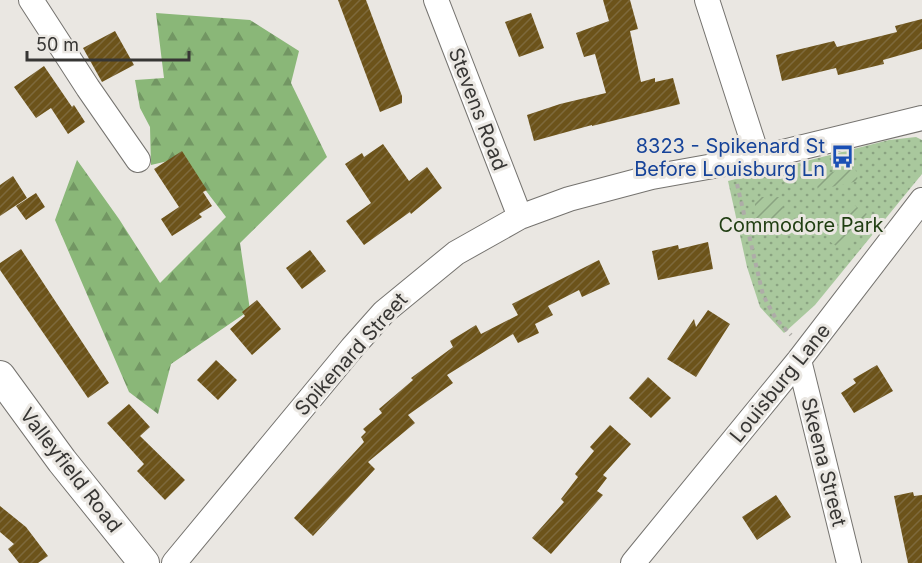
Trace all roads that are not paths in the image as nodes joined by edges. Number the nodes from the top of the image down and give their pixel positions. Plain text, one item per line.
1 (31, 0) edge
2 (436, 0) edge
3 (707, 0) edge
4 (922, 118) edge
5 (758, 158) junction
6 (138, 160) dead end
7 (922, 200) edge
8 (520, 217) junction
9 (799, 360) junction
10 (0, 376) edge
11 (144, 563) edge
12 (174, 563) edge
13 (633, 563) edge
14 (849, 563) edge

1 - 6 street
2 - 8 street, Stevens Road
3 - 5 street
4 - 5 street, Spikenard Street
5 - 8 street, Spikenard Street
7 - 9 street, Louisburg Lane
8 - 12 street, Spikenard Street
9 - 13 street, Louisburg Lane
9 - 14 street, Skeena Street
10 - 11 street, Valleyfield Road

